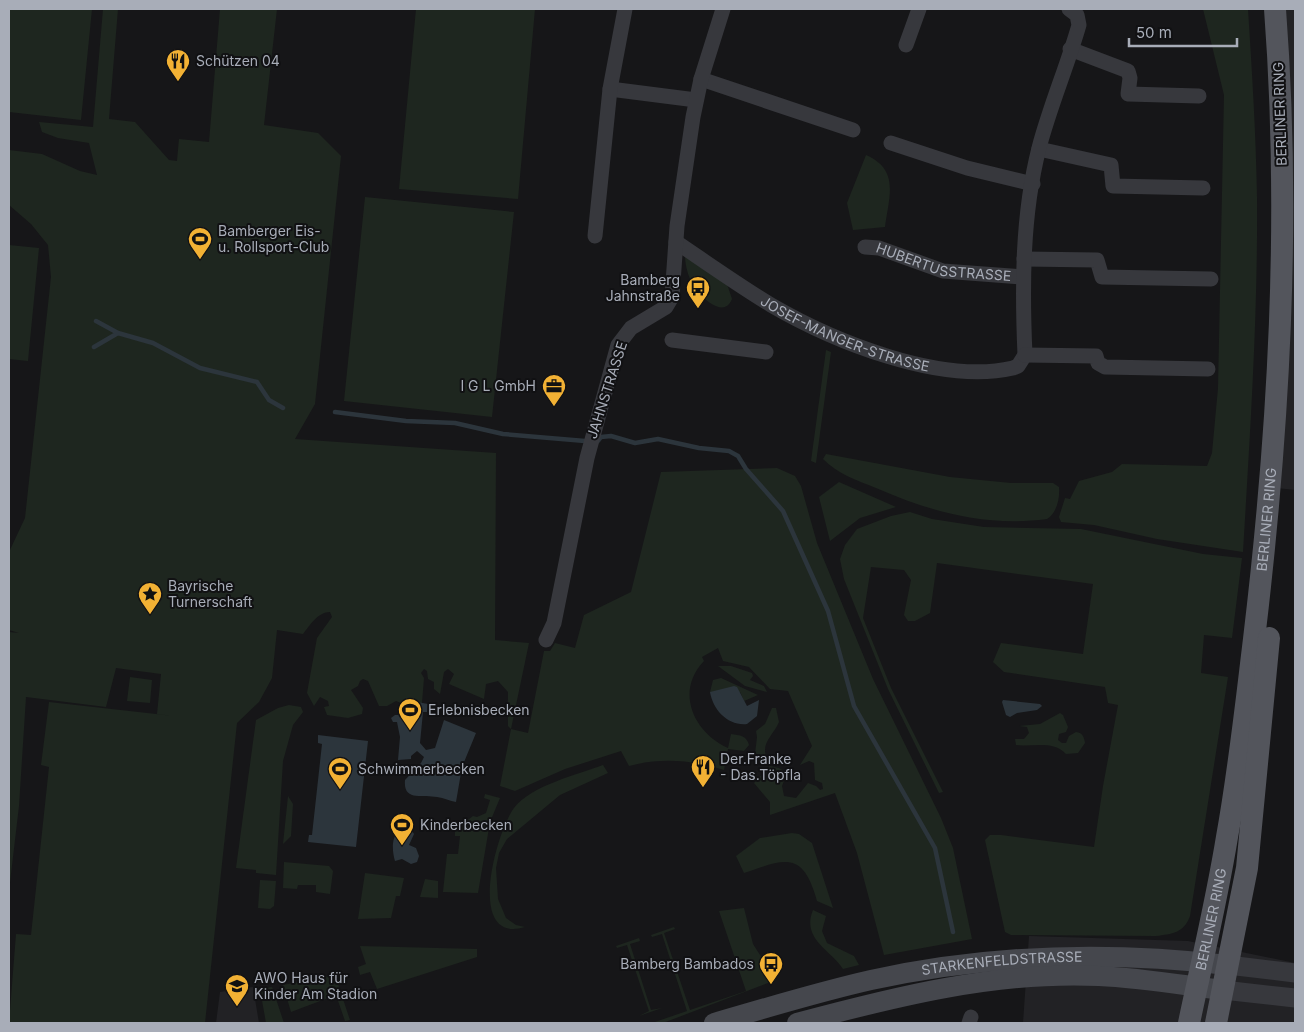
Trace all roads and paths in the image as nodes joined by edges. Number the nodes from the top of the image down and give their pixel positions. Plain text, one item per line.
1 (625, 9) edge
2 (724, 9) edge
3 (919, 9) edge
4 (1275, 9) edge
5 (1289, 9) edge
6 (1073, 12) edge
7 (906, 45) dead end
8 (1070, 49) junction
9 (701, 79) junction
10 (610, 89) junction
11 (1199, 96) dead end
12 (696, 100) junction
13 (853, 130) dead end
14 (891, 143) dead end
15 (1039, 149) junction
16 (1295, 150) edge
17 (1033, 184) junction
18 (1203, 188) dead end
19 (596, 236) dead end
20 (676, 242) junction
21 (865, 247) dead end
22 (1024, 259) junction
23 (1023, 277) junction
24 (1211, 279) dead end
25 (1295, 307) edge
26 (672, 340) dead end
27 (766, 352) dead end
28 (1026, 356) junction
29 (1208, 369) dead end
30 (546, 640) dead end
31 (1202, 962) junction
32 (1228, 965) junction
33 (1295, 973) edge
34 (1197, 987) junction
35 (1223, 990) junction
36 (1295, 998) edge
37 (714, 1023) edge
38 (797, 1023) edge
39 (1190, 1023) edge
40 (1216, 1023) edge

1 - 10 street
2 - 9 street, JAHNSTRASSE
3 - 7 street
4 - 31 main road, BERLINER RING
5 - 16 main road, BERLINER RING
6 - 8 street, HUBERTUSSTRASSE
8 - 11 street
8 - 15 street, HUBERTUSSTRASSE
9 - 12 street, JAHNSTRASSE
9 - 13 street
10 - 12 street
10 - 19 street
12 - 20 street, JAHNSTRASSE
14 - 17 street
15 - 17 street, HUBERTUSSTRASSE
15 - 18 street
17 - 22 street, HUBERTUSSTRASSE
20 - 28 street, JOSEF-MANGER-STRASSE
20 - 30 street, JAHNSTRASSE
21 - 23 street, HUBERTUSSTRASSE
22 - 23 street, HUBERTUSSTRASSE
22 - 24 street, HUBERTUSSTRASSE
23 - 28 street, HUBERTUSSTRASSE
25 - 32 main road, BERLINER RING
26 - 27 street
28 - 29 street
31 - 32 main road, STARKENFELDSTRASSE
31 - 34 main road, BERLINER RING
31 - 37 main road, STARKENFELDSTRASSE
32 - 33 street, STARKENFELDSTRASSE
32 - 35 main road, BERLINER RING
34 - 35 main road, STARKENFELDSTRASSE
34 - 38 main road, STARKENFELDSTRASSE
34 - 39 main road, BERLINER RING
35 - 36 street, STARKENFELDSTRASSE
35 - 40 main road, BERLINER RING

